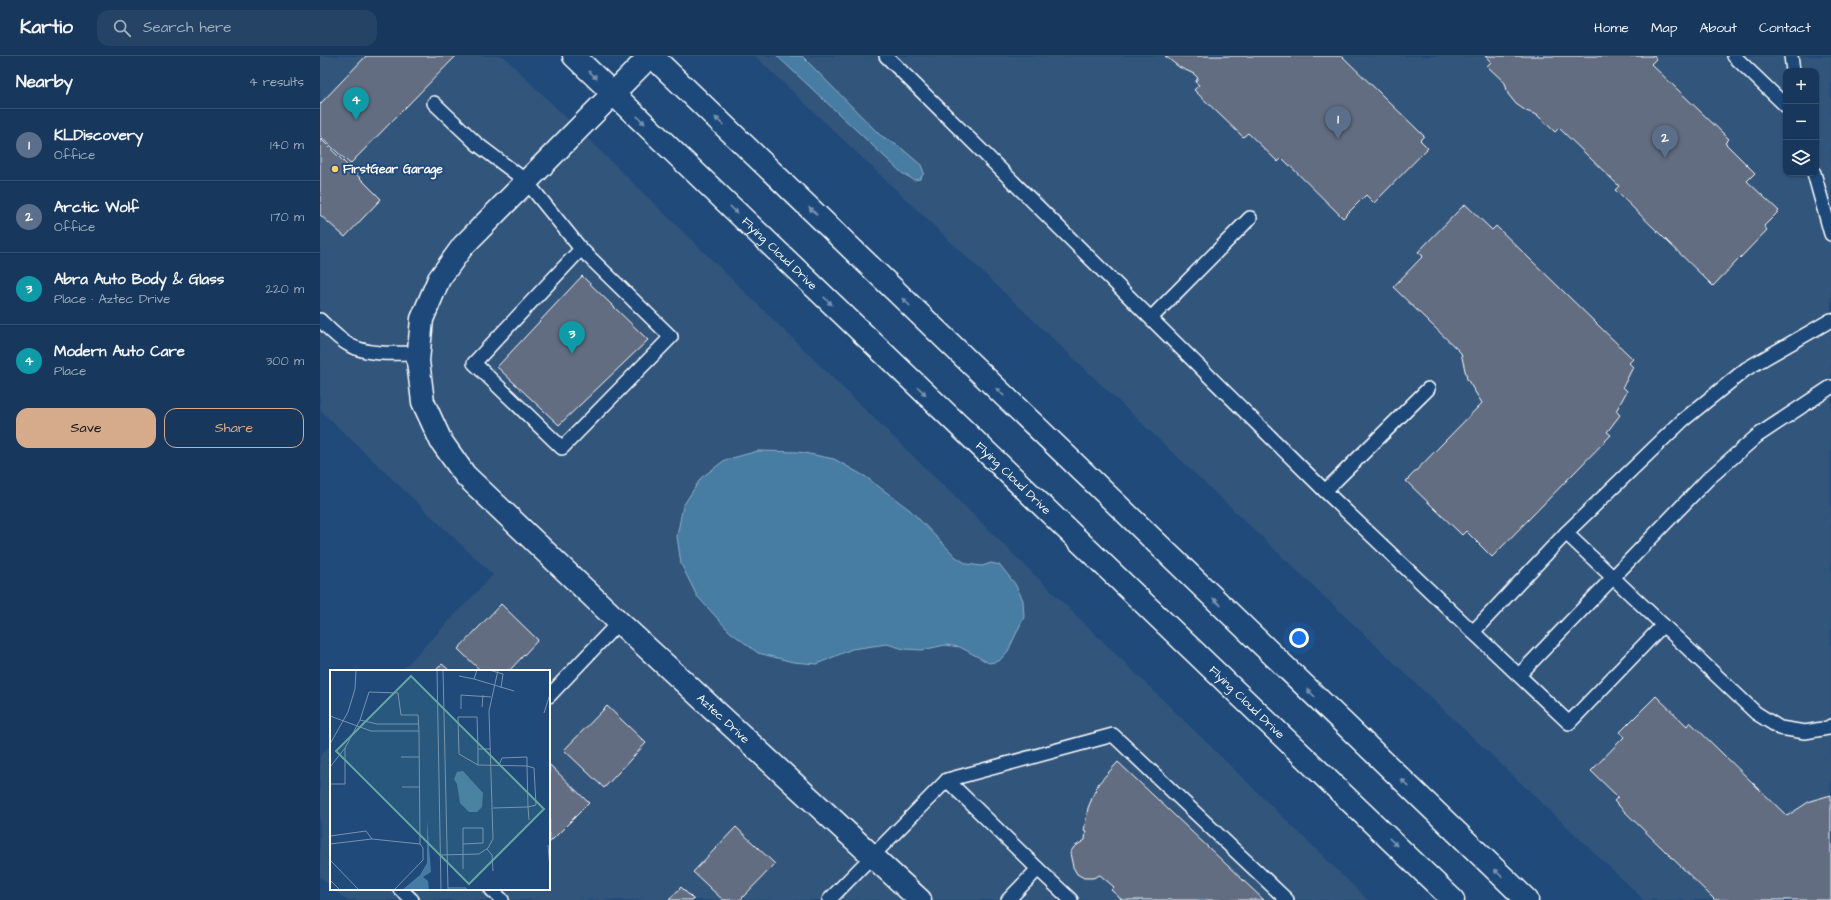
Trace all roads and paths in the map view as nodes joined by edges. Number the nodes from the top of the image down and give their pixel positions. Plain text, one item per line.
1 (574, 56) edge
2 (651, 56) edge
3 (886, 56) edge
4 (1734, 56) edge
5 (1791, 56) edge
6 (1793, 68) edge
7 (613, 93) junction
8 (434, 103) dead end
9 (1784, 104) edge
10 (1815, 176) edge
11 (526, 181) junction
12 (1250, 218) dead end
13 (1831, 234) edge
14 (581, 249) junction
15 (1151, 318) junction
16 (320, 320) edge
17 (1831, 320) edge
18 (419, 354) junction
19 (1831, 387) edge
20 (1428, 389) dead end
21 (1325, 491) junction
22 (1566, 533) junction
23 (1612, 577) junction
24 (619, 622) junction
25 (1663, 624) junction
26 (1473, 632) junction
27 (1518, 675) junction
28 (550, 695) edge
29 (1831, 726) edge
30 (947, 780) junction
31 (872, 855) junction
32 (1038, 869) junction
33 (401, 890) edge
34 (492, 890) edge
35 (412, 900) edge
36 (502, 900) edge
37 (829, 900) edge
38 (920, 900) edge
39 (1008, 900) edge
40 (1071, 900) edge
41 (1287, 900) edge
42 (1453, 900) edge
43 (1526, 900) edge

1 -> 7 main road, Flying Cloud Drive
2 - 7 main road, Aztec Drive
43 -> 2 main road
3 - 15 lane
4 - 9 lane
5 - 6 lane
7 - 11 main road, Aztec Drive
7 -> 42 main road, Flying Cloud Drive
8 - 11 lane
10 - 13 lane
11 - 14 lane
11 - 18 main road, Aztec Drive
12 - 15 lane
14 - 14 lane
15 - 21 lane
16 - 18 lane
17 - 22 lane
18 - 24 main road, Aztec Drive
19 - 23 lane
20 - 21 lane
21 - 26 lane
22 - 23 lane
22 - 26 lane
23 - 25 lane
23 - 27 lane
24 - 28 lane
24 - 31 main road, Aztec Drive
25 - 27 lane
25 - 29 lane
26 - 27 lane
30 - 31 lane
30 - 32 lane
30 - 41 lane
31 - 37 lane
31 - 38 main road, Aztec Drive
32 - 39 lane
32 - 40 lane
33 - 35 lane
34 - 36 lane

